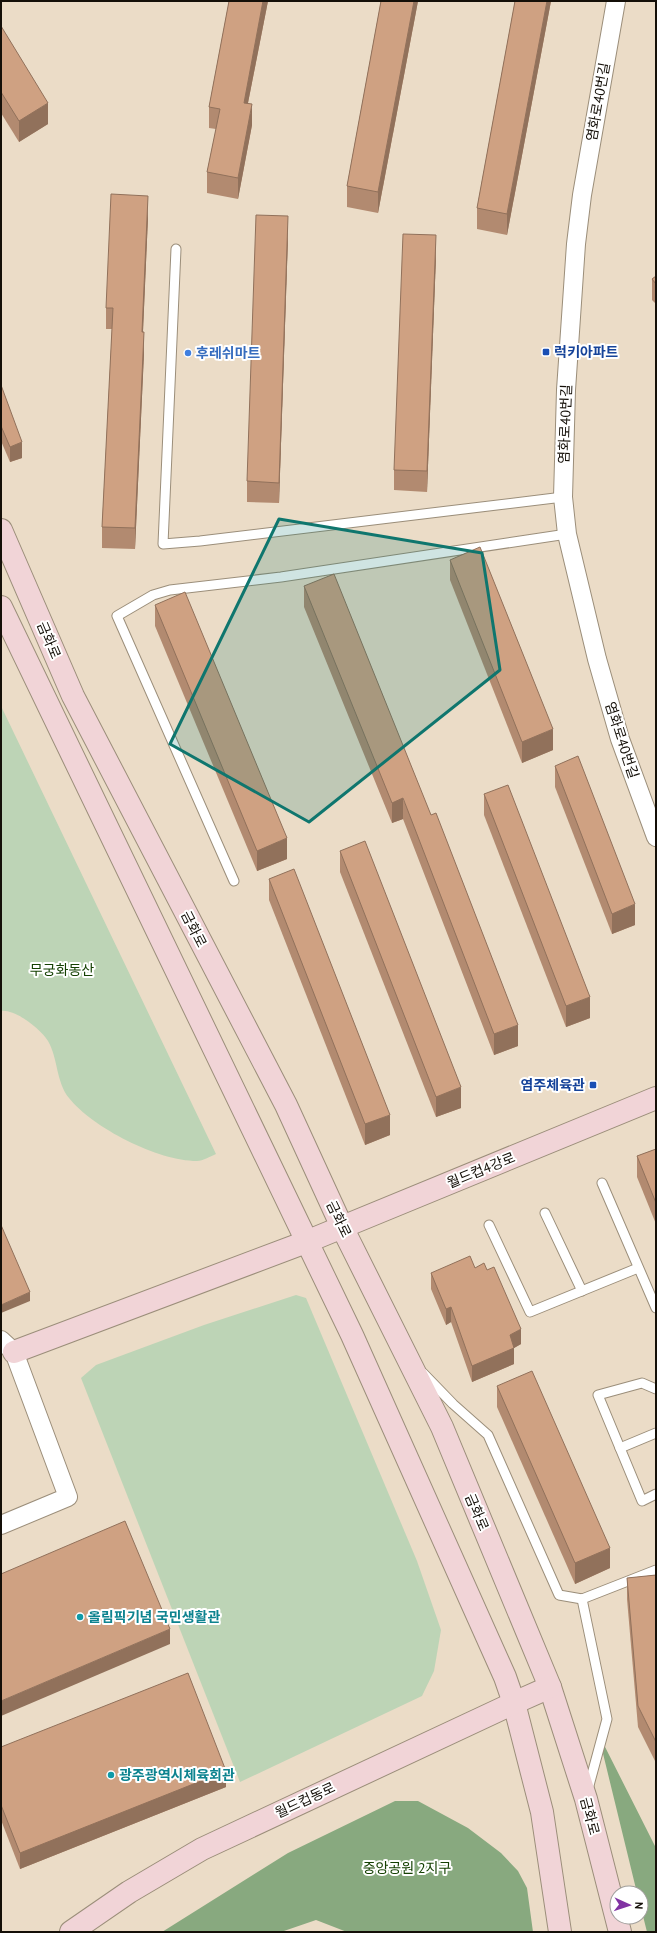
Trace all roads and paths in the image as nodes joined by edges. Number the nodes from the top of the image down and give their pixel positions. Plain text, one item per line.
1 (616, 1) edge
2 (176, 249) dead end
3 (563, 497) junction
4 (1, 530) edge
5 (567, 534) junction
6 (1, 607) edge
7 (656, 837) edge
8 (234, 881) dead end
9 (656, 1098) edge
10 (602, 1183) dead end
11 (545, 1213) dead end
12 (489, 1225) dead end
13 (342, 1227) junction
14 (306, 1242) junction
15 (638, 1268) junction
16 (582, 1291) junction
17 (656, 1308) edge
18 (7, 1346) edge
19 (407, 1356) junction
20 (656, 1389) edge
21 (656, 1433) edge
22 (620, 1448) junction
23 (656, 1494) edge
24 (1, 1525) edge
25 (656, 1570) edge
26 (582, 1599) junction
27 (550, 1687) junction
28 (514, 1703) junction
29 (586, 1799) junction
30 (71, 1932) edge
31 (560, 1932) edge
32 (620, 1932) edge

1 - 3 street, 염화로40번길
2 - 3 lane
3 - 5 street, 염화로40번길
4 - 13 main road, 금화로
5 - 7 street, 염화로40번길
5 - 8 lane
6 - 14 main road, 금화로
9 - 13 main road, 월드컵4강로
10 - 15 lane
11 - 16 lane
12 - 16 lane
13 - 14 main road, 월드컵4강로
13 - 19 main road, 금화로
14 - 18 main road, 월드컵4강로
14 - 28 main road, 금화로
15 - 16 lane
15 - 17 lane
18 - 24 street
19 - 26 lane
19 - 27 main road, 금화로
20 - 22 lane
21 - 22 lane
22 - 23 lane
25 - 26 lane
26 - 29 lane
27 - 28 main road, 월드컵동로
27 - 29 main road, 금화로
28 - 30 main road, 월드컵동로
28 - 31 main road, 금화로
29 - 32 main road, 금화로

